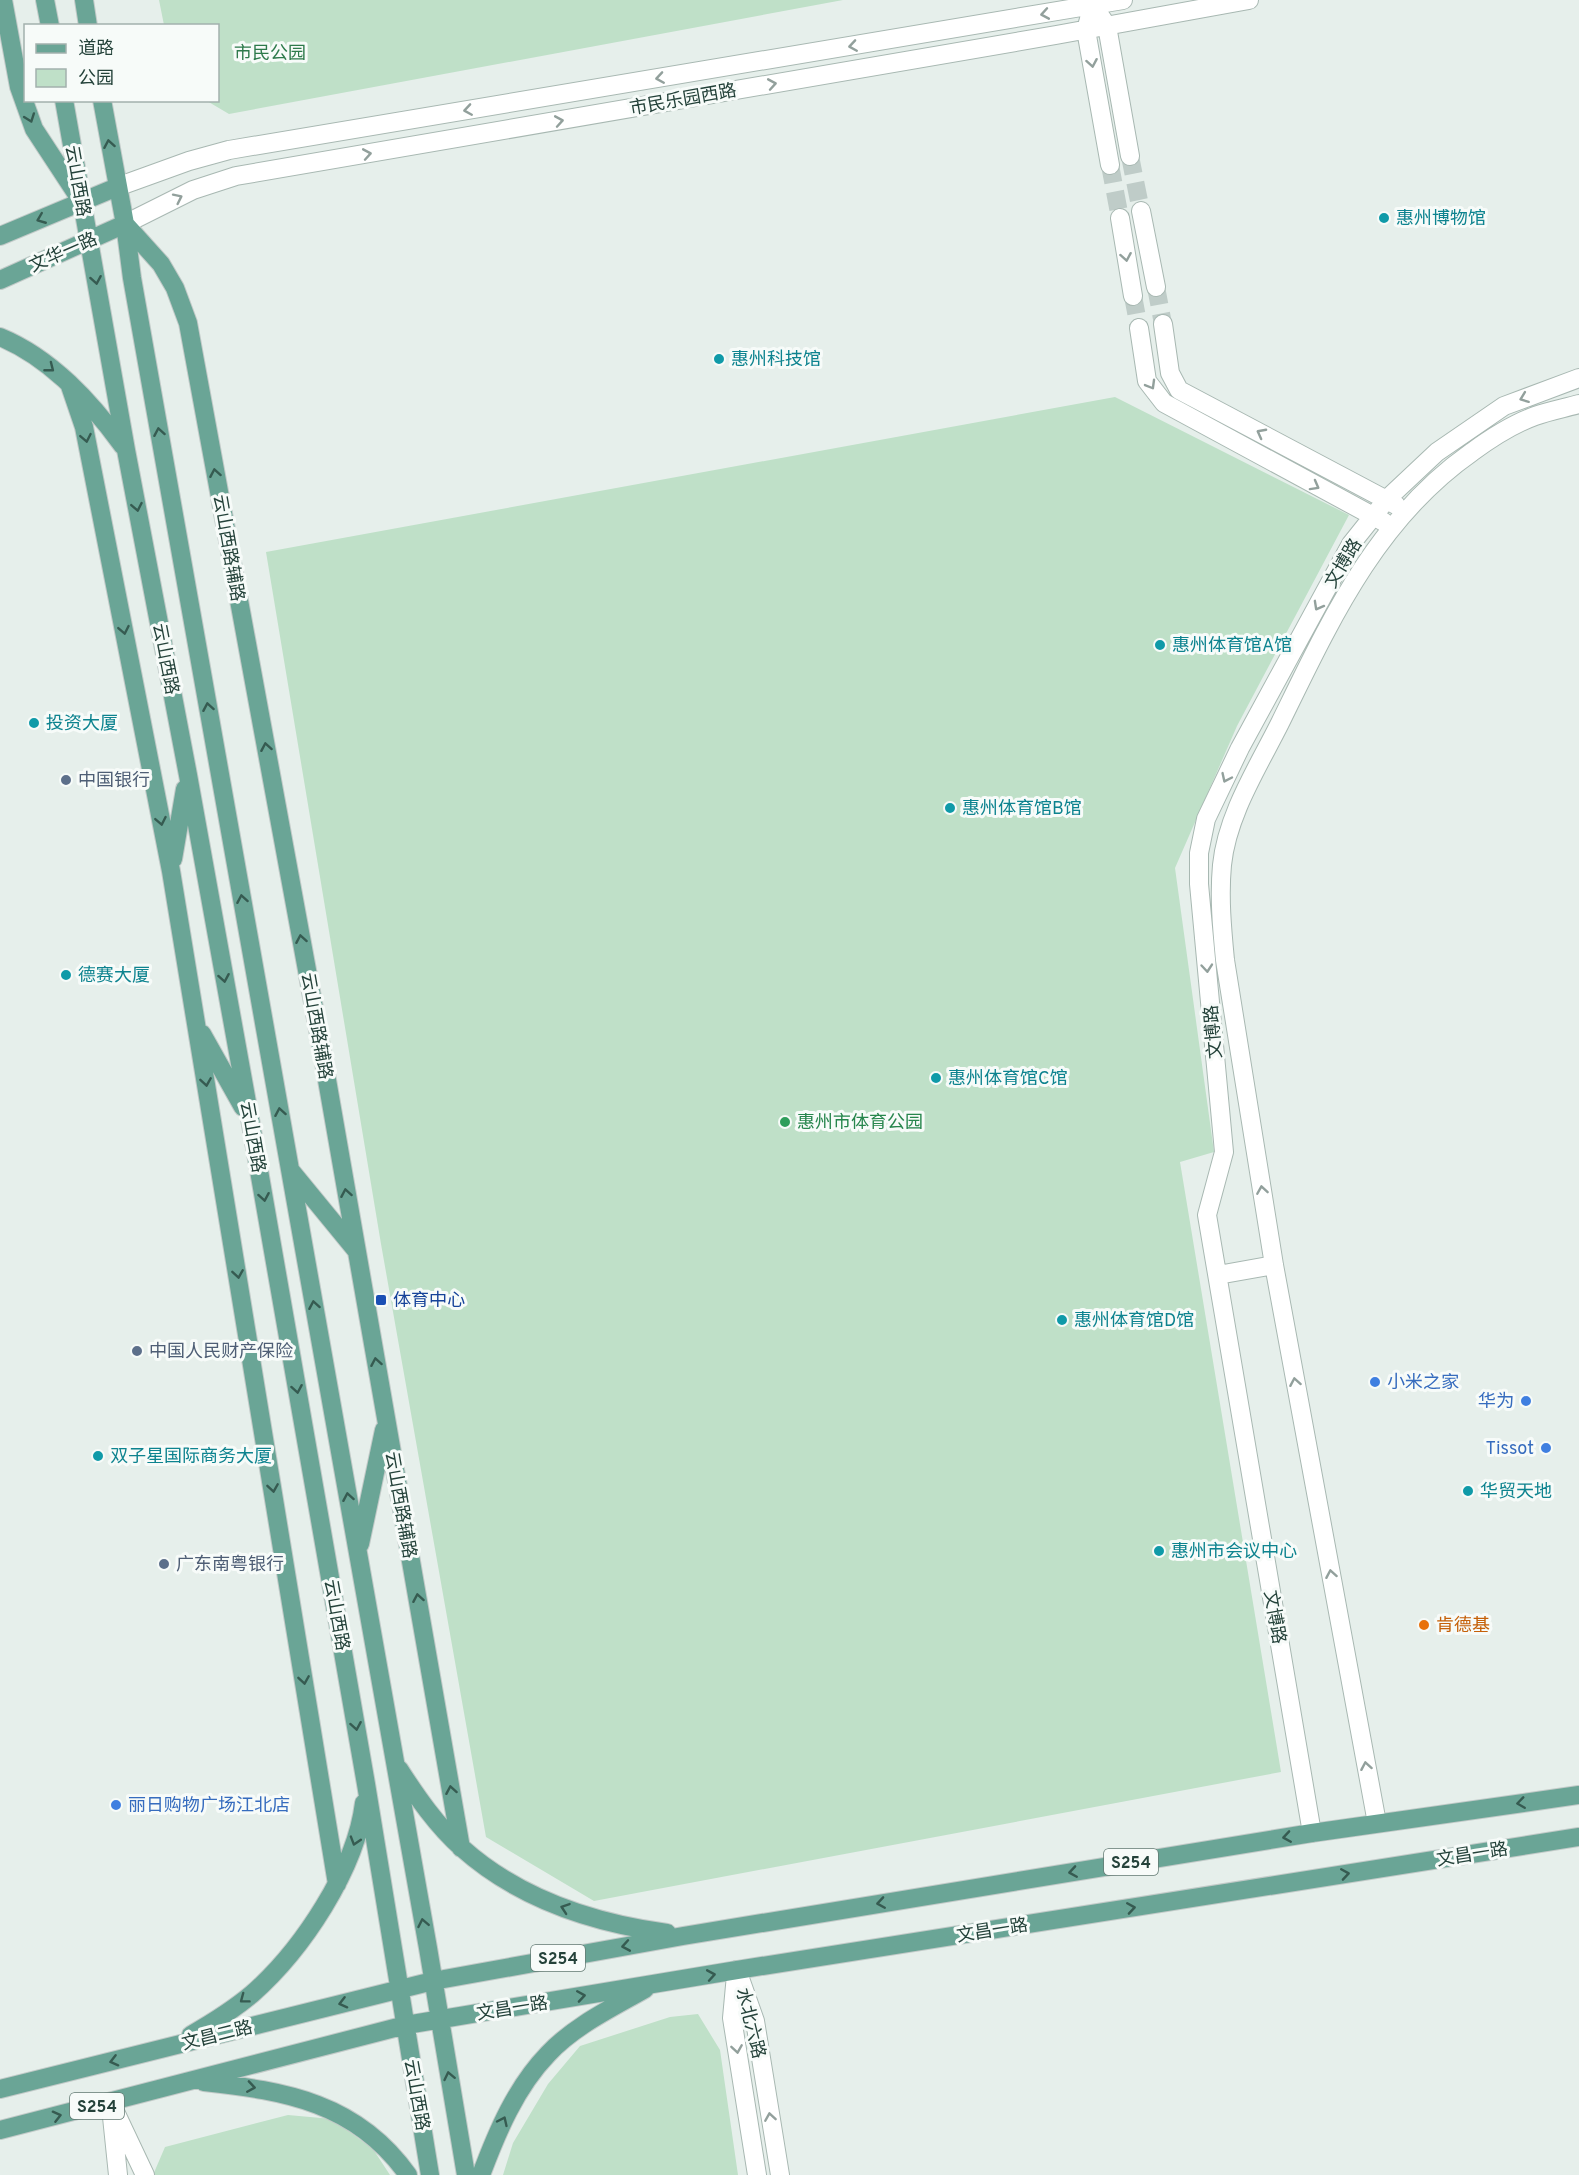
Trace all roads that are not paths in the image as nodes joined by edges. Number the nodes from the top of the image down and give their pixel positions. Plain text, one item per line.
1 (3, 0) edge
2 (45, 0) edge
3 (84, 0) edge
4 (1123, 0) edge
5 (1249, 0) edge
6 (1091, 2) edge
7 (50, 24) edge
8 (88, 24) edge
9 (1107, 26) junction
10 (1086, 30) junction
11 (24, 101) edge
12 (24, 102) edge
13 (63, 102) edge
14 (102, 102) edge
15 (1130, 156) tunnel mouth
16 (1110, 165) tunnel mouth
17 (117, 187) junction
18 (82, 202) junction
19 (1141, 211) tunnel mouth
20 (1120, 218) tunnel mouth
21 (125, 224) junction
22 (0, 236) edge
23 (88, 240) junction
24 (0, 280) edge
25 (1156, 287) tunnel mouth
26 (1133, 296) tunnel mouth
27 (1163, 324) tunnel mouth
28 (1139, 328) tunnel mouth
29 (0, 337) edge
30 (1579, 378) edge
31 (69, 382) junction
32 (1579, 404) edge
33 (126, 450) junction
34 (1387, 499) junction
35 (1405, 511) junction
36 (1374, 518) junction
37 (1394, 526) junction
38 (188, 775) junction
39 (171, 871) junction
40 (196, 1024) junction
41 (250, 1119) junction
42 (290, 1169) junction
43 (357, 1251) junction
44 (1274, 1265) junction
45 (1218, 1275) junction
46 (386, 1419) junction
47 (358, 1555) junction
48 (394, 1762) junction
49 (366, 1784) junction
50 (1579, 1795) edge
51 (1377, 1823) junction
52 (1312, 1833) junction
53 (1579, 1837) edge
54 (461, 1848) junction
55 (337, 1884) junction
56 (683, 1935) junction
57 (737, 1970) junction
58 (433, 1981) junction
59 (653, 1984) junction
60 (400, 1988) junction
61 (440, 2020) junction
62 (406, 2025) junction
63 (171, 2047) junction
64 (193, 2080) junction
65 (0, 2090) edge
66 (111, 2103) junction
67 (0, 2130) edge
68 (118, 2175) edge
69 (145, 2175) edge
70 (408, 2175) edge
71 (430, 2175) edge
72 (466, 2175) edge
73 (481, 2175) edge
74 (757, 2175) edge
75 (780, 2175) edge

1 -> 11 main road
2 - 7 main road
3 - 8 main road
4 - 6 street, 市民乐园西路
5 - 9 street, 市民乐园西路
6 - 9 street
6 - 10 street
6 -> 17 street, 市民乐园西路
9 - 10 street, 市民乐园西路
9 - 15 street
10 -> 16 street
21 -> 10 street, 市民乐园西路
12 -> 18 main road
13 - 18 main road, 云山西路
17 -> 14 main road, 云山西路
17 - 18 main road
17 - 21 main road, 云山西路
18 -> 22 main road
18 - 23 main road, 云山西路
19 - 25 street
20 -> 26 street
21 - 23 main road, 文华一路
42 -> 21 main road, 云山西路
43 -> 21 main road, 云山西路辅路
23 - 24 main road, 文华一路
23 -> 33 main road, 云山西路
34 -> 27 street
28 -> 36 street
29 -> 31 main road
30 -> 34 street, 文博路
31 - 33 main road
31 -> 39 main road
32 - 35 street, 文博路
33 -> 38 main road, 云山西路
34 - 35 street
34 - 36 street, 文博路
35 - 37 street, 文博路
36 - 37 street
36 -> 45 street, 文博路
44 -> 37 street, 文博路
38 - 39 main road
38 -> 41 main road, 云山西路
39 - 40 main road
40 - 41 main road
40 -> 55 main road
41 -> 49 main road, 云山西路
42 - 43 main road
47 -> 42 main road, 云山西路
46 -> 43 main road, 云山西路辅路
44 - 45 street
51 -> 44 street, 文博路
45 - 52 street, 文博路
46 - 47 main road
54 -> 46 main road, 云山西路辅路
47 - 48 main road, 云山西路
48 - 54 main road
58 -> 48 main road, 云山西路
49 -> 55 main road
49 - 60 main road, 云山西路
50 -> 51 main road, S254
51 - 52 main road, S254
52 -> 56 main road, S254
57 -> 53 main road, 文昌一路 / S254
56 -> 54 main road
55 -> 63 main road
56 -> 58 main road, S254
59 -> 57 main road, 文昌一路 / S254
57 -> 74 street, 水北六路
75 -> 57 street, 水北六路
58 - 60 main road, 文昌二路 / S254
58 - 61 main road, 云山西路
61 -> 59 main road, 文昌一路 / S254
73 -> 59 main road
60 - 62 main road, 云山西路
60 -> 63 main road, 文昌二路 / S254
61 - 62 main road, 文昌一路 / S254
72 -> 61 main road, 云山西路
62 - 64 main road, 文昌二路 / S254
62 - 71 main road, 云山西路
63 -> 65 main road, 文昌二路 / S254
64 - 66 main road, 文昌二路 / S254
64 -> 70 main road
67 -> 66 main road, 文昌二路 / S254
66 - 68 street
66 - 69 street

